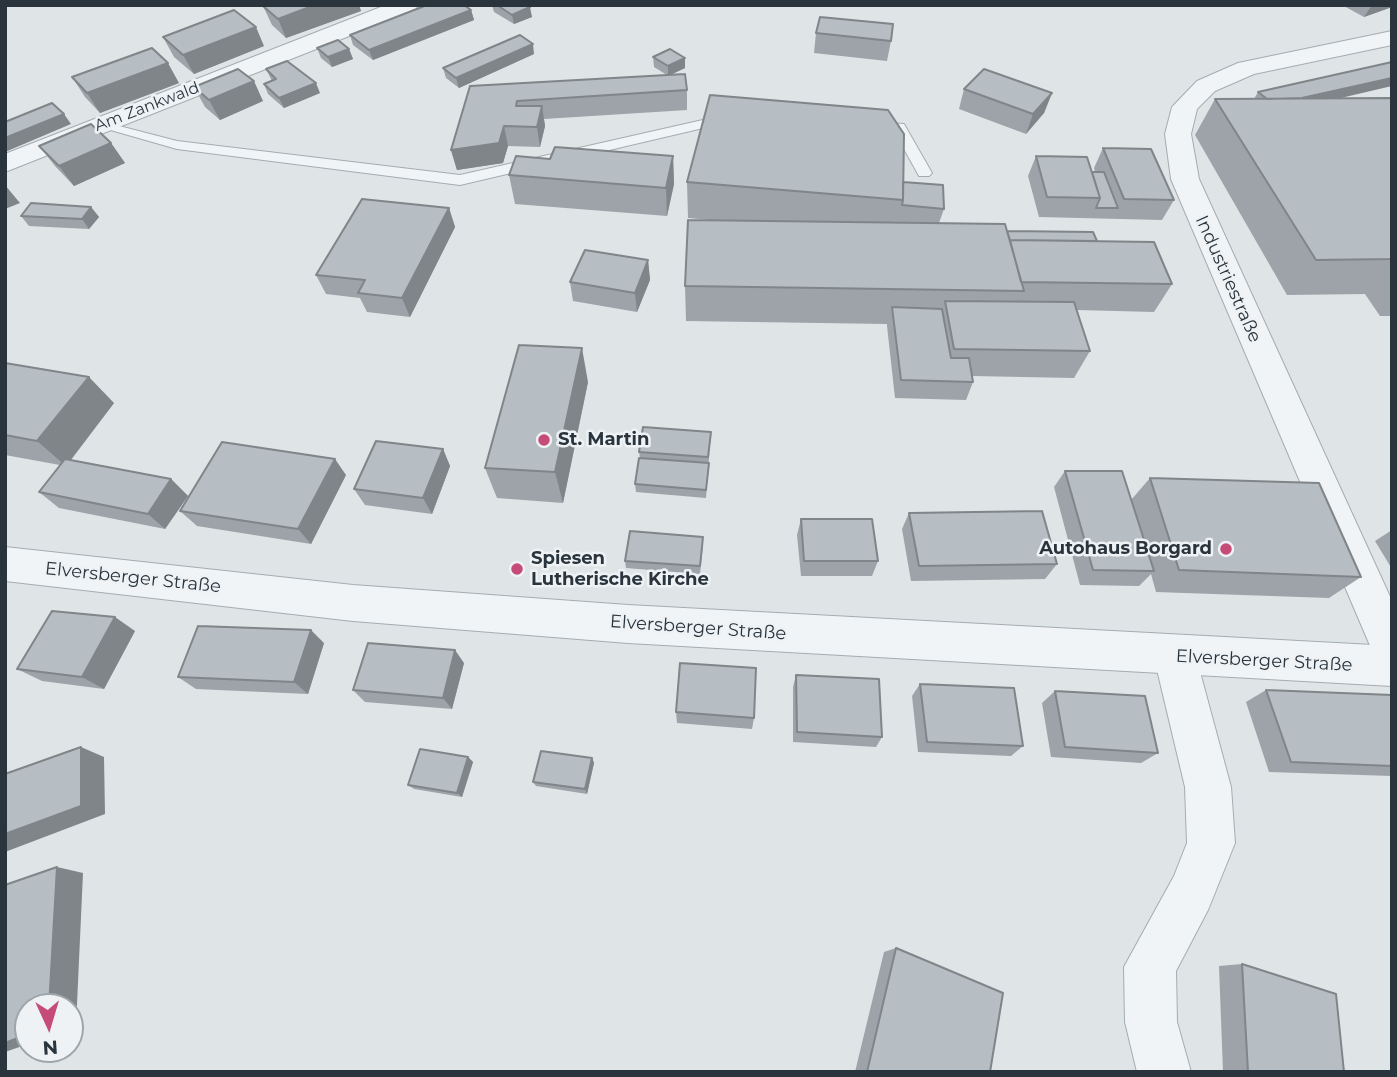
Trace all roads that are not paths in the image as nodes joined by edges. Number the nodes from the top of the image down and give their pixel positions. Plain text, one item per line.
1 (407, 5) edge
2 (1392, 38) edge
3 (742, 122) edge
4 (100, 125) junction
5 (860, 125) edge
6 (5, 164) edge
7 (924, 173) dead end
8 (5, 564) edge
9 (1392, 648) edge
10 (1175, 657) junction
11 (1392, 666) edge
12 (1164, 1072) edge

1 - 4 street, Am Zankwald
2 - 9 street, Industriestraße
3 - 4 lane
4 - 6 street, Am Zankwald
5 - 7 lane
8 - 10 street, Elversberger Straße
10 - 11 street, Elversberger Straße
10 - 12 street

